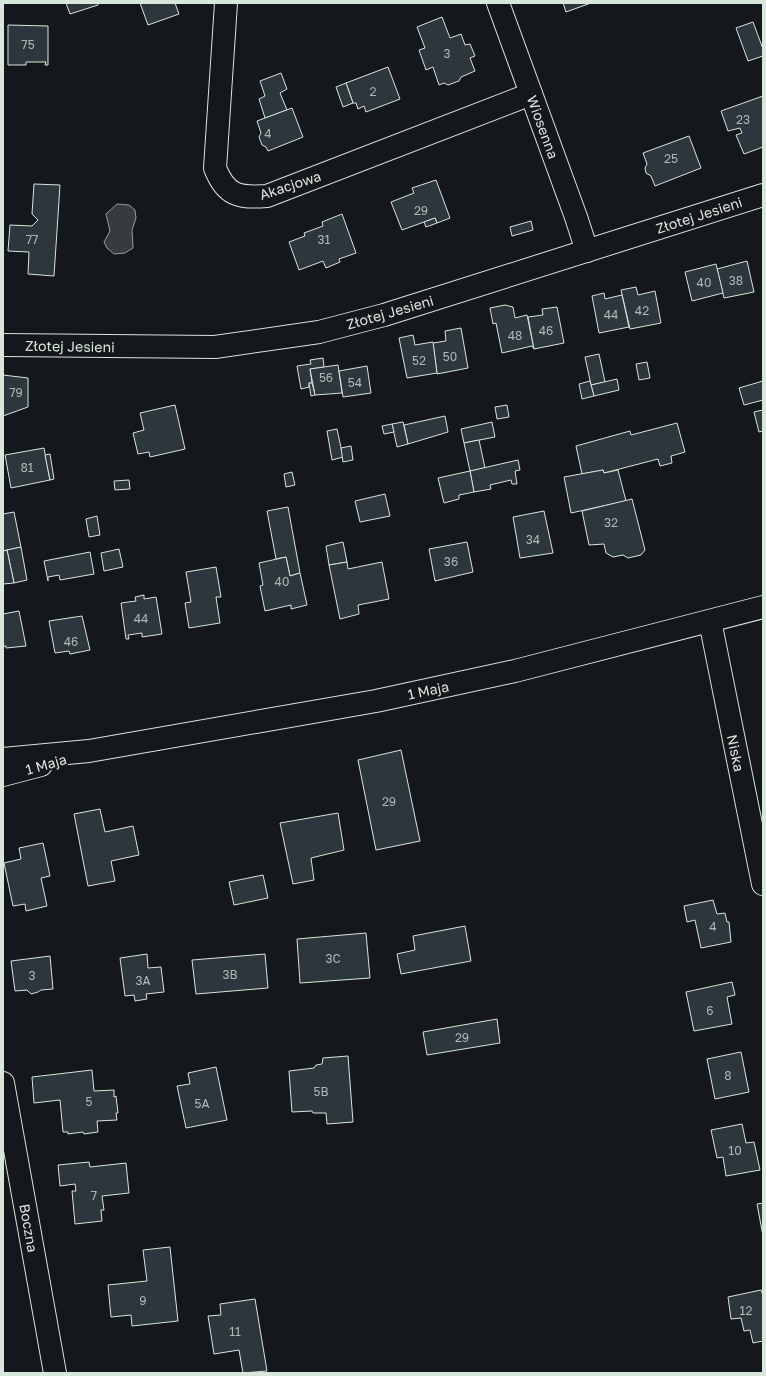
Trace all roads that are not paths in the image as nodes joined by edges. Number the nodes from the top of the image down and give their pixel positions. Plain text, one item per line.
1 (226, 3) edge
2 (498, 3) edge
3 (531, 94) junction
4 (763, 195) edge
5 (587, 251) junction
6 (3, 344) edge
7 (763, 607) edge
8 (710, 621) junction
9 (89, 751) junction
10 (3, 759) edge
11 (3, 775) edge
12 (763, 884) edge
13 (3, 1083) edge
14 (55, 1373) edge

1 - 3 street, Akacjowa
2 - 3 street, Wiosenna
3 - 5 street, Wiosenna
4 - 5 street, Złotej Jesieni
5 - 6 street, Złotej Jesieni
7 - 8 street, 1 Maja
8 - 9 street, 1 Maja
8 - 12 street, Niska
9 - 10 street, 1 Maja
9 - 11 street, 1 Maja
13 - 14 street, Boczna

